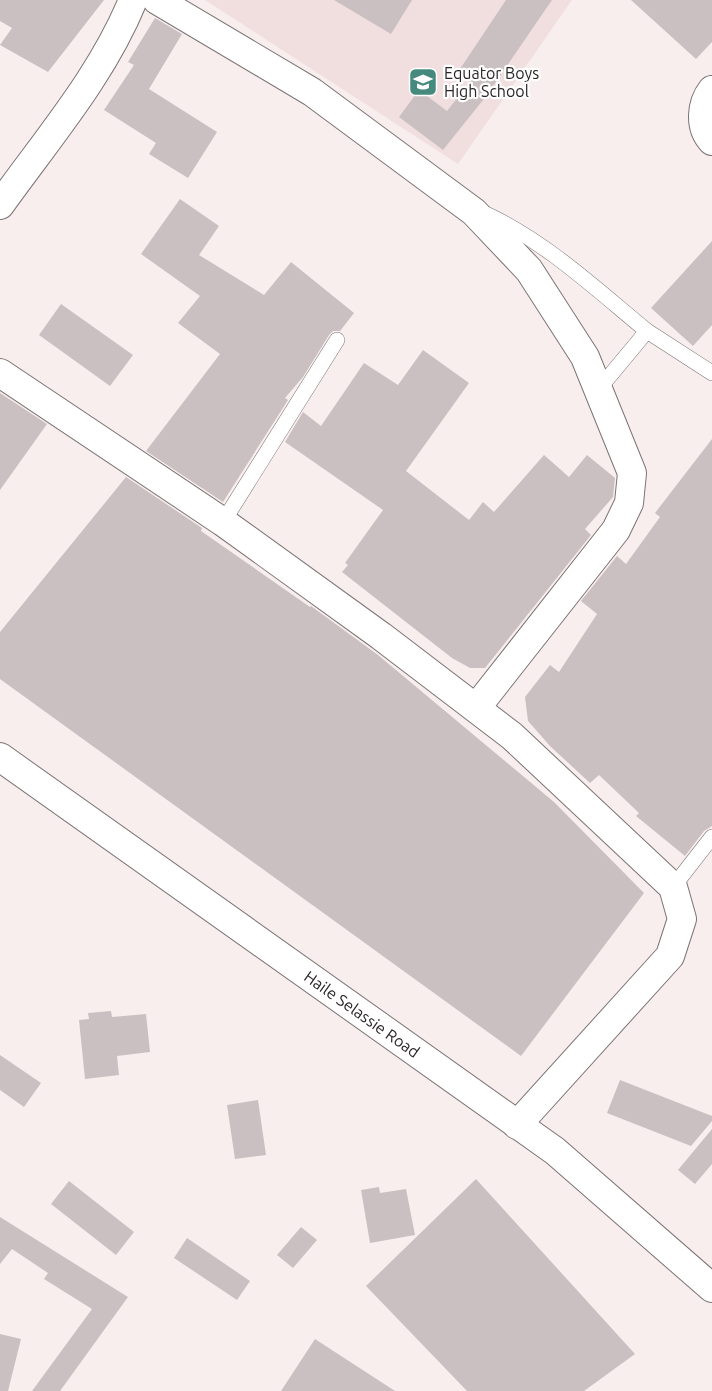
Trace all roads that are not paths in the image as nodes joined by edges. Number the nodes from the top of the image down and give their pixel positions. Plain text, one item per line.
1 (133, 0) edge
2 (157, 0) edge
3 (712, 90) edge
4 (712, 141) edge
5 (464, 204) junction
6 (0, 205) edge
7 (647, 331) junction
8 (337, 340) dead end
9 (0, 373) edge
10 (712, 373) edge
11 (598, 390) junction
12 (223, 522) junction
13 (476, 708) junction
14 (0, 757) edge
15 (712, 837) edge
16 (672, 887) junction
17 (517, 1125) junction
18 (712, 1288) edge

1 - 6 street
2 - 5 street
3 - 4 street
5 - 7 lane
5 - 11 street
7 - 10 lane
7 - 11 lane
8 - 12 lane
9 - 12 street
11 - 13 street
12 - 13 street
13 - 16 street
14 - 17 street, Haile Selassie Road
15 - 16 lane
16 - 17 street
17 - 18 street, Haile Selassie Road

